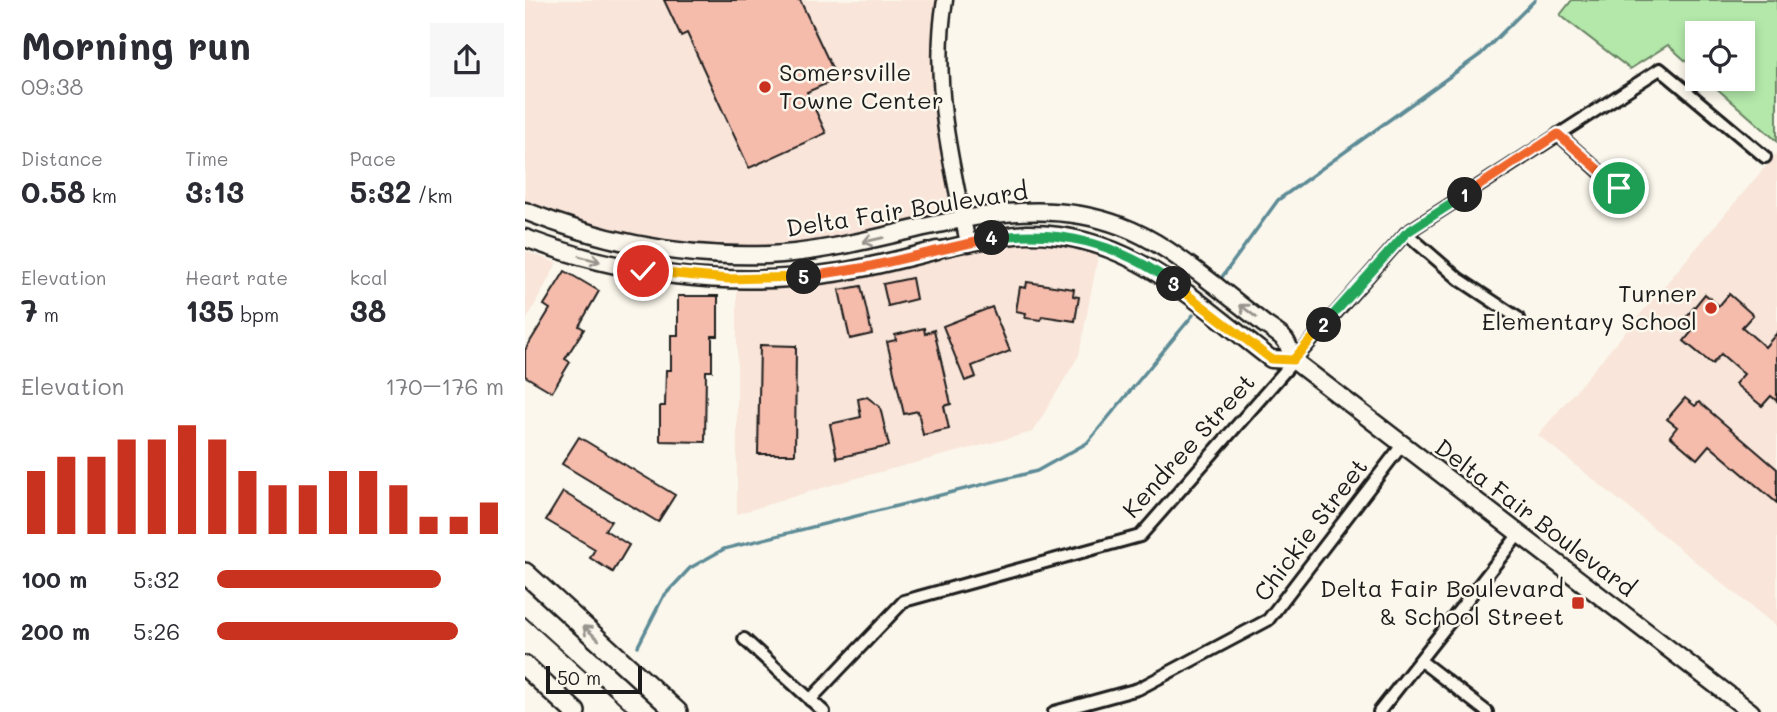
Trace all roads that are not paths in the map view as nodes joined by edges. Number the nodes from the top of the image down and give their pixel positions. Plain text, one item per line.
1 (945, 0) edge
2 (1558, 134) junction
3 (1765, 157) dead end
4 (1619, 188) dead end
5 (525, 211) edge
6 (963, 220) junction
7 (1406, 233) junction
8 (525, 238) edge
9 (968, 243) junction
10 (937, 250) joint
11 (1518, 318) dead end
12 (1293, 360) junction
13 (1402, 445) junction
14 (1519, 534) junction
15 (525, 573) edge
16 (744, 639) dead end
17 (1421, 660) junction
18 (525, 666) edge
19 (810, 699) junction
20 (575, 712) edge
21 (677, 712) edge
22 (824, 712) edge
23 (1054, 712) edge
24 (1380, 712) edge
25 (1487, 712) edge
26 (1751, 712) edge

1 - 6 street
2 - 3 street, Kendree Street
2 - 4 street
2 - 7 street, Kendree Street
6 -> 5 main road, Delta Fair Boulevard
6 - 9 street
12 -> 6 main road, Delta Fair Boulevard
7 - 11 street
7 - 12 street, Kendree Street
8 -> 10 main road, Delta Fair Boulevard
9 - 10 street, Delta Fair Boulevard
9 - 12 main road, Delta Fair Boulevard
12 - 13 main road, Delta Fair Boulevard
12 - 19 street, Kendree Street
13 - 14 main road, Delta Fair Boulevard
13 - 23 street, Chickie Street
14 - 17 street
14 - 26 main road, Delta Fair Boulevard
21 -> 15 highway
16 - 19 street
17 - 24 street
17 - 25 street
18 - 20 highway
19 - 22 street

